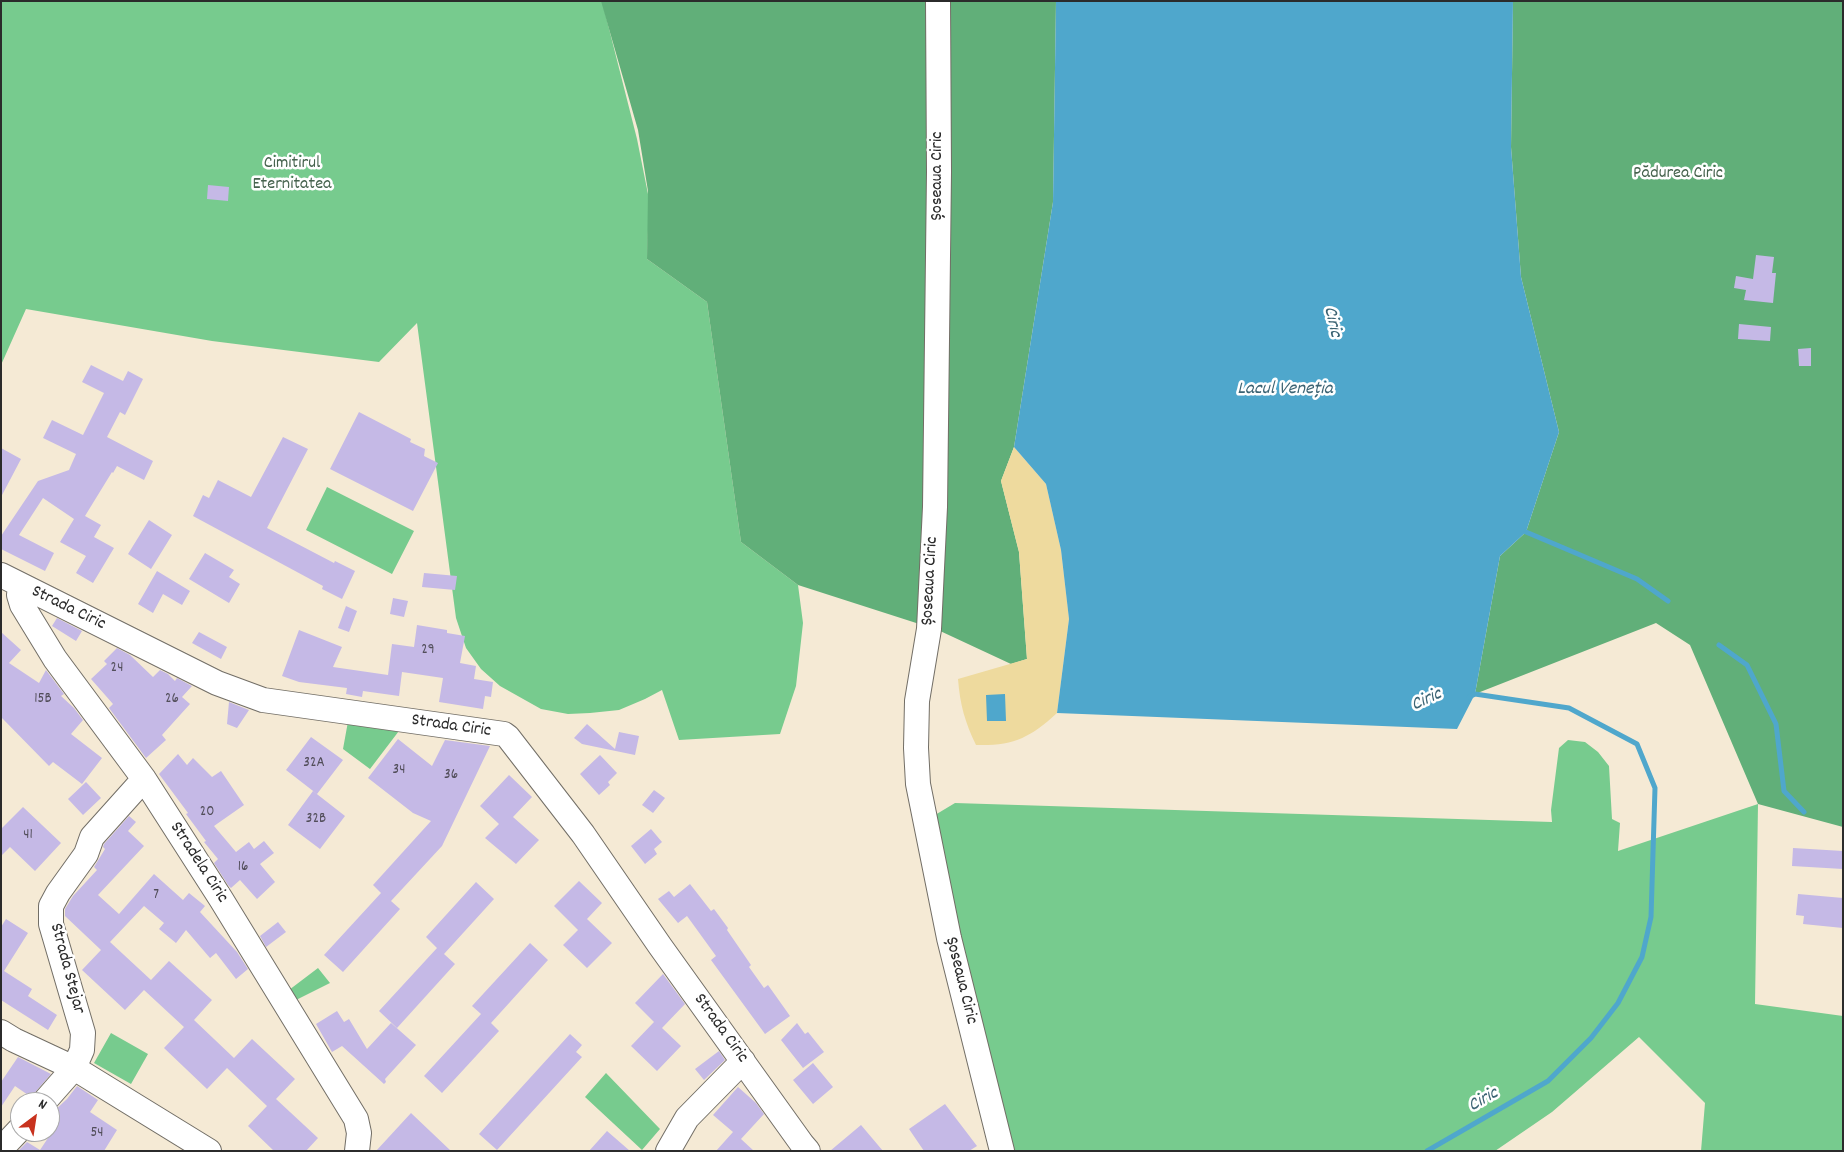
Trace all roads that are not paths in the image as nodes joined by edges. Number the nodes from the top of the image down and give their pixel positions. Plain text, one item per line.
1 (938, 1) edge
2 (11, 581) edge
3 (144, 779) junction
4 (1, 1032) edge
5 (743, 1061) junction
6 (74, 1068) junction
7 (53, 1092) edge
8 (10, 1139) edge
9 (1, 1149) edge
10 (209, 1151) edge
11 (357, 1151) edge
12 (668, 1151) edge
13 (808, 1151) edge
14 (1002, 1151) edge

1 - 14 street, Șoseaua Ciric
2 - 3 street, Stradela Ciric
2 - 5 street, Strada Ciric
3 - 6 street, Strada Stejar
3 - 11 street, Stradela Ciric
4 - 6 street
5 - 12 street
5 - 13 street, Strada Ciric
6 - 7 street
6 - 10 street
8 - 9 street

